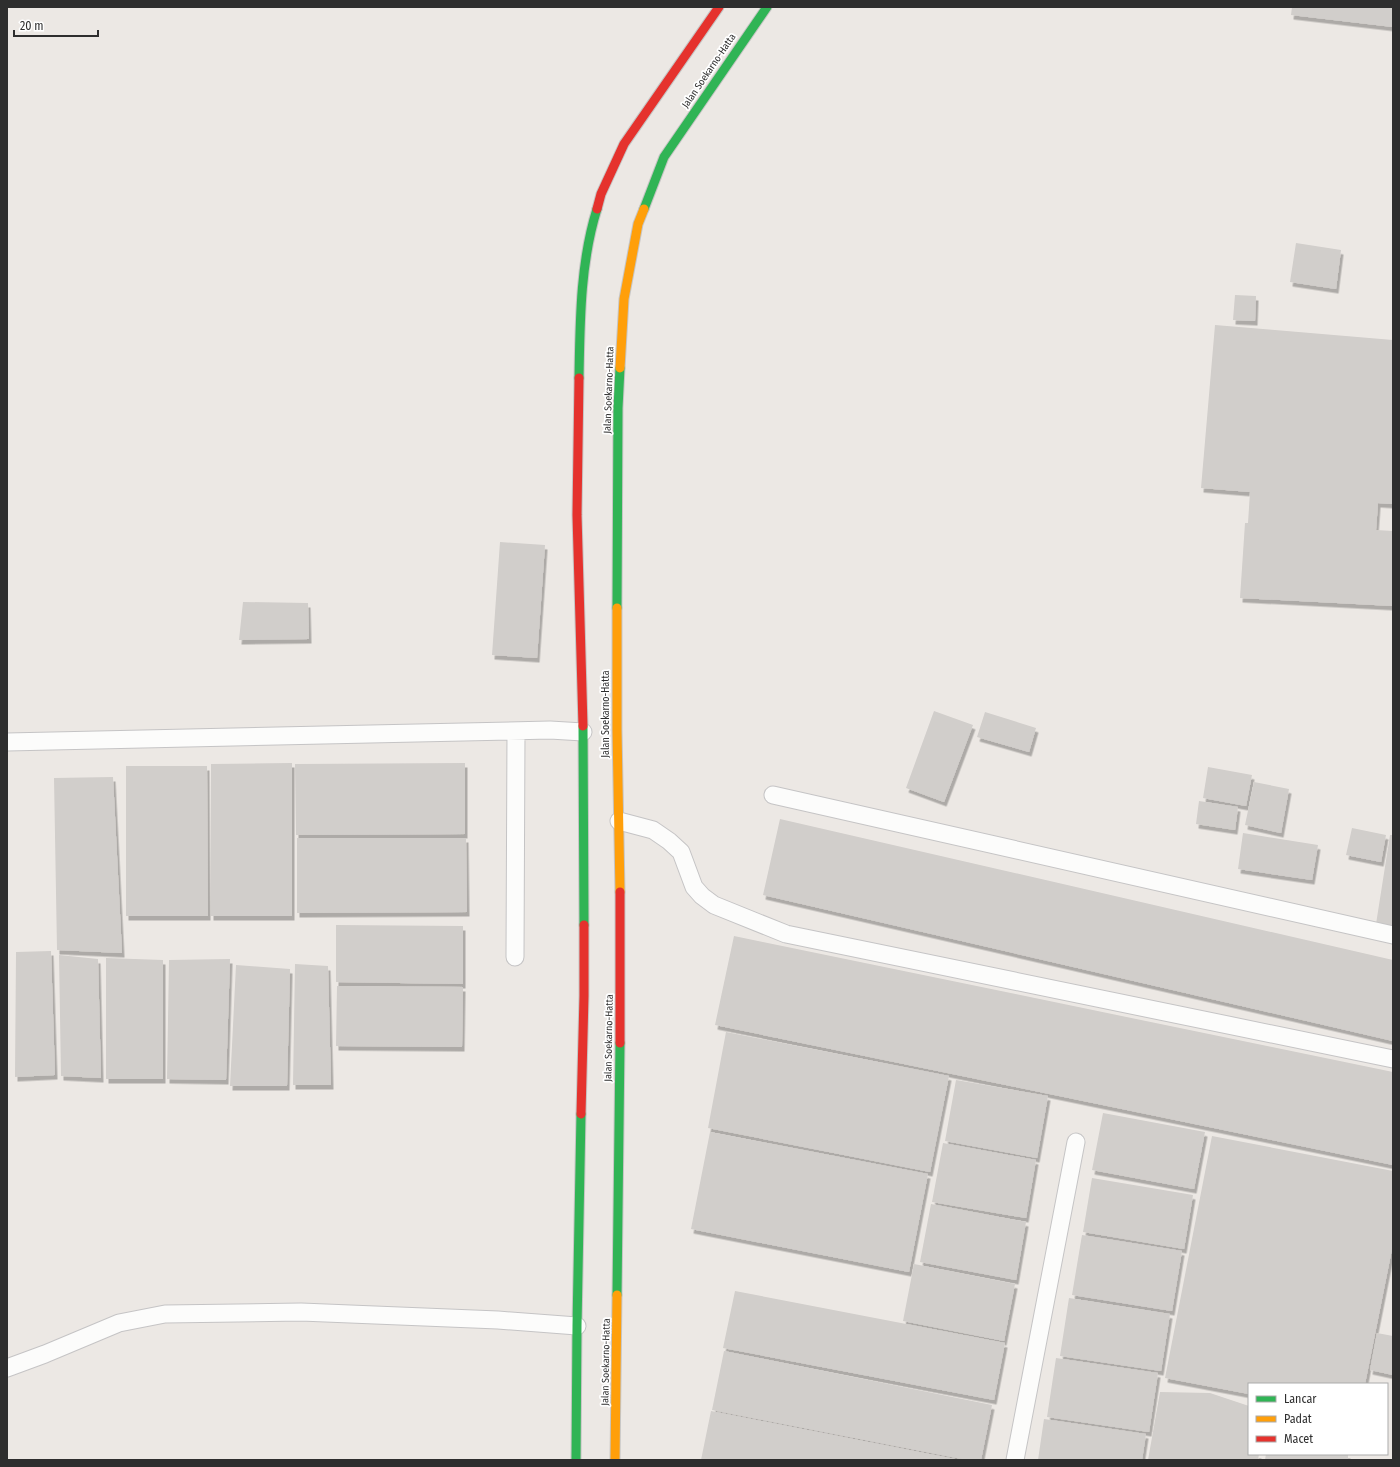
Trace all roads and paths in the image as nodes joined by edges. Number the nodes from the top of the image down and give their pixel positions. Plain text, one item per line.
1 (719, 7) edge
2 (767, 7) edge
3 (516, 732) junction
4 (583, 732) junction
5 (7, 742) edge
6 (772, 795) dead end
7 (619, 821) junction
8 (1393, 935) edge
9 (515, 957) dead end
10 (1393, 1059) edge
11 (1076, 1142) dead end
12 (577, 1326) junction
13 (7, 1368) edge
14 (576, 1460) edge
15 (615, 1460) edge
16 (1015, 1460) edge

1 - 4 main road
2 - 7 main road, Jalan Soekarno-Hatta
3 - 4 lane
3 - 5 lane
3 - 9 lane
4 - 12 main road
6 - 8 lane
7 - 10 lane
7 - 15 main road, Jalan Soekarno-Hatta
11 - 16 lane
12 - 13 lane
12 - 14 main road

